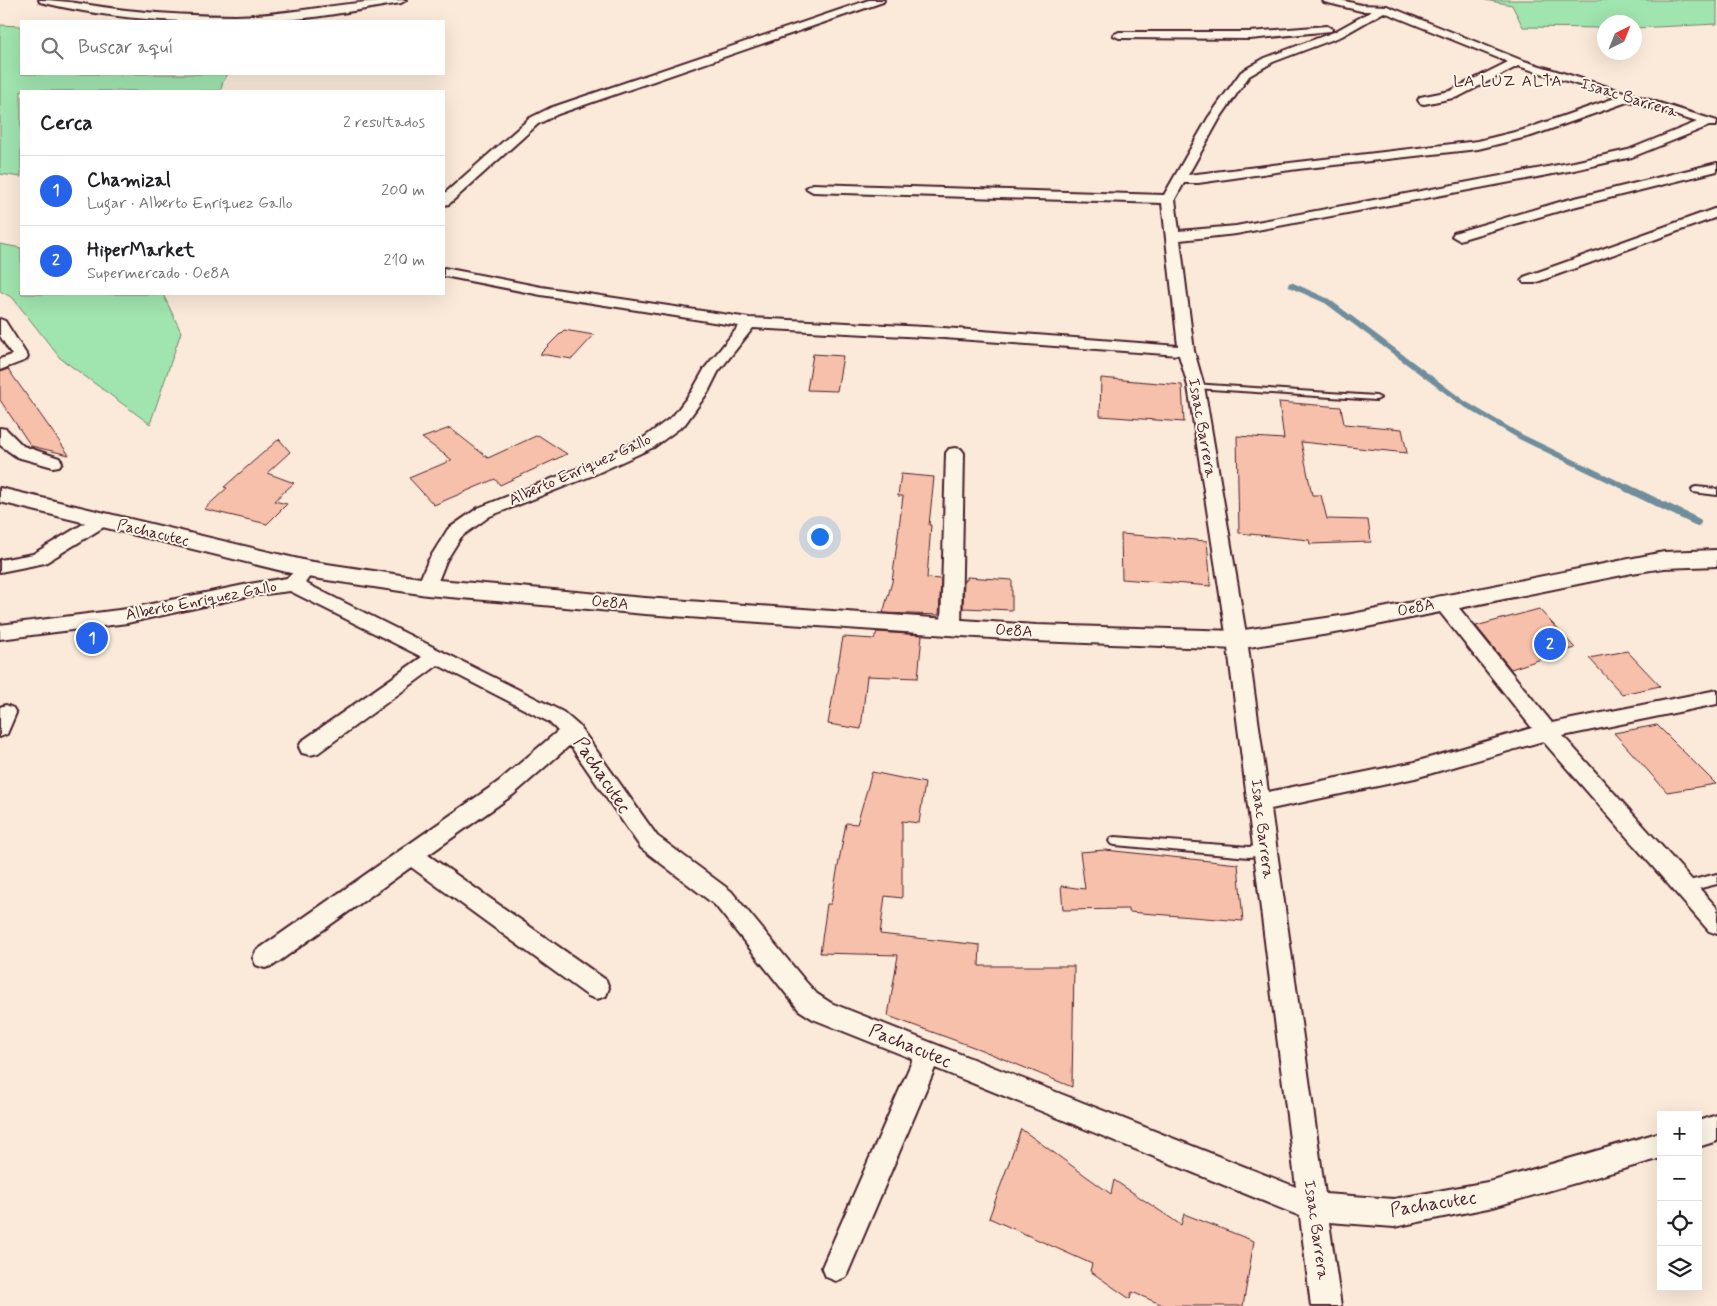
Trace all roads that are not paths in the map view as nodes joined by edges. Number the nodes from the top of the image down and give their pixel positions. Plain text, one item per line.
1 (44, 0) edge
2 (401, 0) edge
3 (879, 0) edge
4 (1328, 0) edge
5 (1383, 4) edge
6 (1354, 25) junction
7 (1119, 35) dead end
8 (1517, 62) junction
9 (1627, 98) junction
10 (1424, 100) dead end
11 (1713, 123) edge
12 (1717, 167) edge
13 (1178, 179) junction
14 (813, 188) dead end
15 (1168, 199) junction
16 (445, 200) edge
17 (1716, 213) edge
18 (1173, 236) junction
19 (1459, 236) dead end
20 (445, 272) edge
21 (1529, 280) dead end
22 (749, 323) junction
23 (0, 324) edge
24 (1186, 351) junction
25 (0, 365) edge
26 (1196, 386) junction
27 (1376, 398) dead end
28 (0, 433) edge
29 (955, 453) dead end
30 (54, 462) dead end
31 (1696, 490) dead end
32 (1717, 492) edge
33 (0, 495) edge
34 (101, 521) junction
35 (1717, 558) edge
36 (0, 566) edge
37 (299, 577) junction
38 (427, 587) junction
39 (1443, 602) junction
40 (951, 627) junction
41 (0, 632) edge
42 (1237, 640) junction
43 (437, 656) junction
44 (1717, 697) edge
45 (572, 731) junction
46 (1547, 732) junction
47 (310, 747) dead end
48 (1259, 803) junction
49 (1115, 841) dead end
50 (1265, 850) junction
51 (411, 854) junction
52 (1717, 879) edge
53 (1685, 887) junction
54 (1717, 924) edge
55 (265, 958) dead end
56 (597, 988) dead end
57 (929, 1053) junction
58 (1717, 1128) edge
59 (1702, 1133) edge
60 (1657, 1146) edge
61 (1312, 1207) junction
62 (836, 1267) dead end
63 (1326, 1306) edge

1 - 2 street
3 - 16 street
4 - 5 street
5 - 6 street
5 - 8 street, Isaac Barrera
6 - 7 street
6 - 13 street
8 - 9 street, Isaac Barrera
8 - 10 street
9 - 11 street, Isaac Barrera
9 - 13 street
11 - 18 street
12 - 19 street
13 - 15 street
14 - 15 street
15 - 18 street, Isaac Barrera
17 - 21 street
18 - 24 street, Isaac Barrera
20 - 22 street
22 - 24 street
22 - 38 street, Alberto Enriquez Gallo
23 - 25 street
24 - 26 street, Isaac Barrera
26 - 27 lane
26 - 42 street, Isaac Barrera
28 - 30 street
29 - 40 street
31 - 32 lane
33 - 34 street, Pachacutec
34 - 36 street
34 - 37 street, Pachacutec
35 - 39 street, Oe8A
37 - 38 street, Oe8A
37 - 41 street, Alberto Enriquez Gallo
37 - 43 street, Pachacutec
38 - 40 street, Oe8A
39 - 42 street, Oe8A
39 - 46 street
40 - 42 street, Oe8A
42 - 48 street, Isaac Barrera
43 - 45 street, Pachacutec
43 - 47 street
44 - 46 street
45 - 51 street
45 - 57 street, Pachacutec
46 - 48 street
46 - 53 street
48 - 50 street, Isaac Barrera
49 - 50 lane
50 - 61 street, Isaac Barrera
51 - 55 street
51 - 56 street
52 - 53 lane
53 - 54 street
57 - 61 street, Pachacutec
57 - 62 street
58 - 59 street
60 - 61 street, Pachacutec
61 - 63 street, Isaac Barrera

